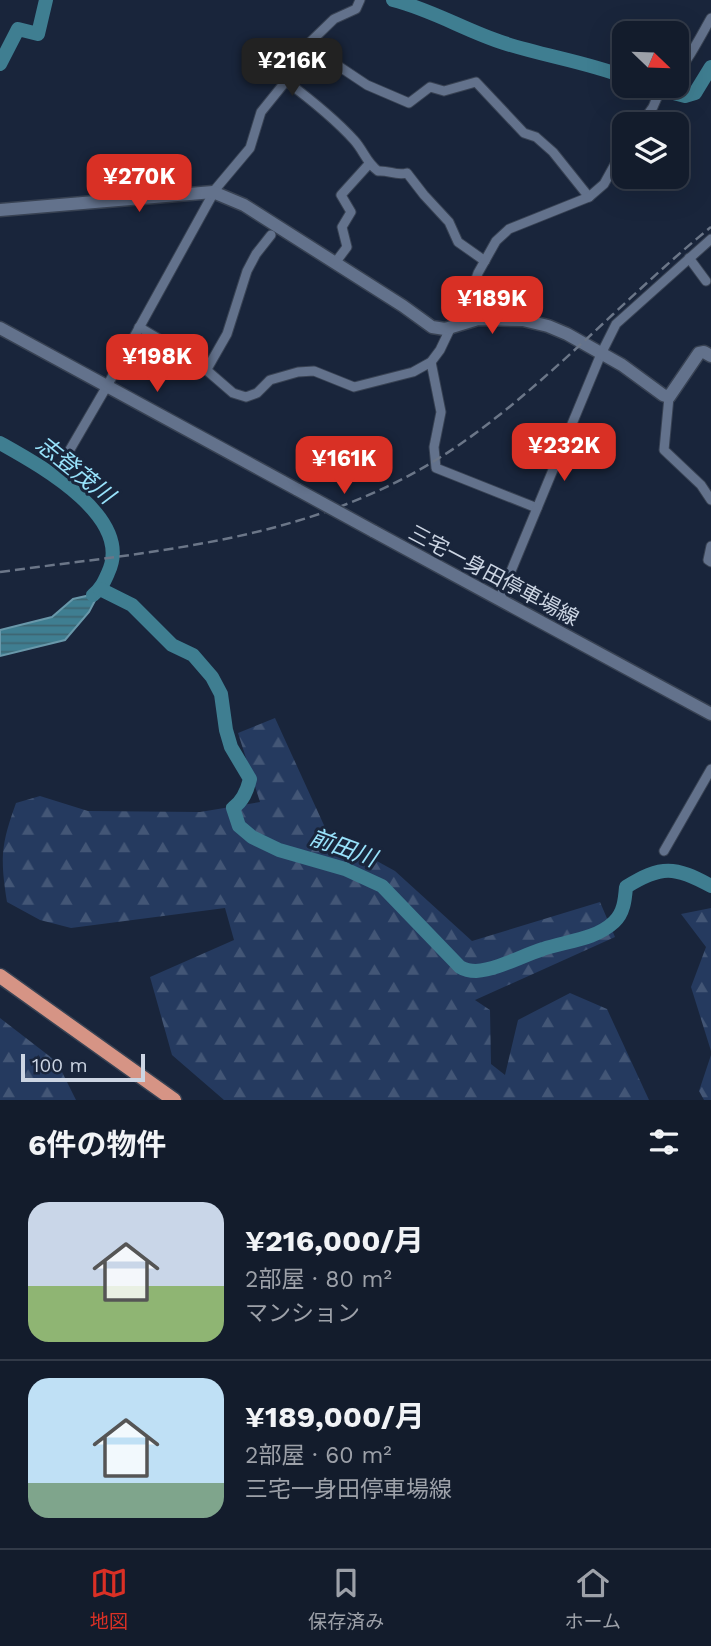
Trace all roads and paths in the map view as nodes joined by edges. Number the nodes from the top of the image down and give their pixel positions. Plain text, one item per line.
1 (360, 1) edge
2 (711, 18) edge
3 (307, 46) junction
4 (690, 53) edge
5 (286, 81) junction
6 (369, 164) junction
7 (612, 170) edge
8 (214, 192) junction
9 (589, 197) junction
10 (0, 210) edge
11 (271, 235) dead end
12 (711, 239) edge
13 (688, 258) junction
14 (485, 261) junction
15 (335, 263) junction
16 (706, 281) dead end
17 (466, 322) junction
18 (139, 327) junction
19 (451, 327) junction
20 (0, 328) edge
21 (601, 354) junction
22 (711, 356) edge
23 (431, 362) junction
24 (207, 369) junction
25 (107, 386) junction
26 (669, 397) junction
27 (61, 465) dead end
28 (711, 500) edge
29 (537, 508) junction
30 (711, 546) edge
31 (711, 562) edge
32 (499, 600) junction
33 (711, 714) edge
34 (711, 769) edge
35 (664, 851) dead end
36 (0, 976) edge
37 (174, 1100) edge

1 - 3 street
2 - 4 street
3 - 5 street
3 - 9 street
5 - 6 street
5 - 8 street
6 - 14 street
6 - 15 street
7 - 9 street
8 - 10 main road
8 - 15 main road
8 - 18 street
9 - 14 street
11 - 24 street
12 - 13 street
13 - 16 street
13 - 21 street
14 - 17 street
15 - 19 main road
17 - 19 main road
17 - 21 main road
18 - 24 street
18 - 25 street
19 - 23 street
20 - 25 main road, 三宅一身田停車場線
21 - 26 main road
21 - 29 street
22 - 26 main road
23 - 24 street
23 - 29 street
25 - 27 street
25 - 32 main road, 三宅一身田停車場線, bridge
26 - 28 street
29 - 32 street
30 - 31 street
32 - 33 main road, 三宅一身田停車場線
34 - 35 street
36 - 37 highway

